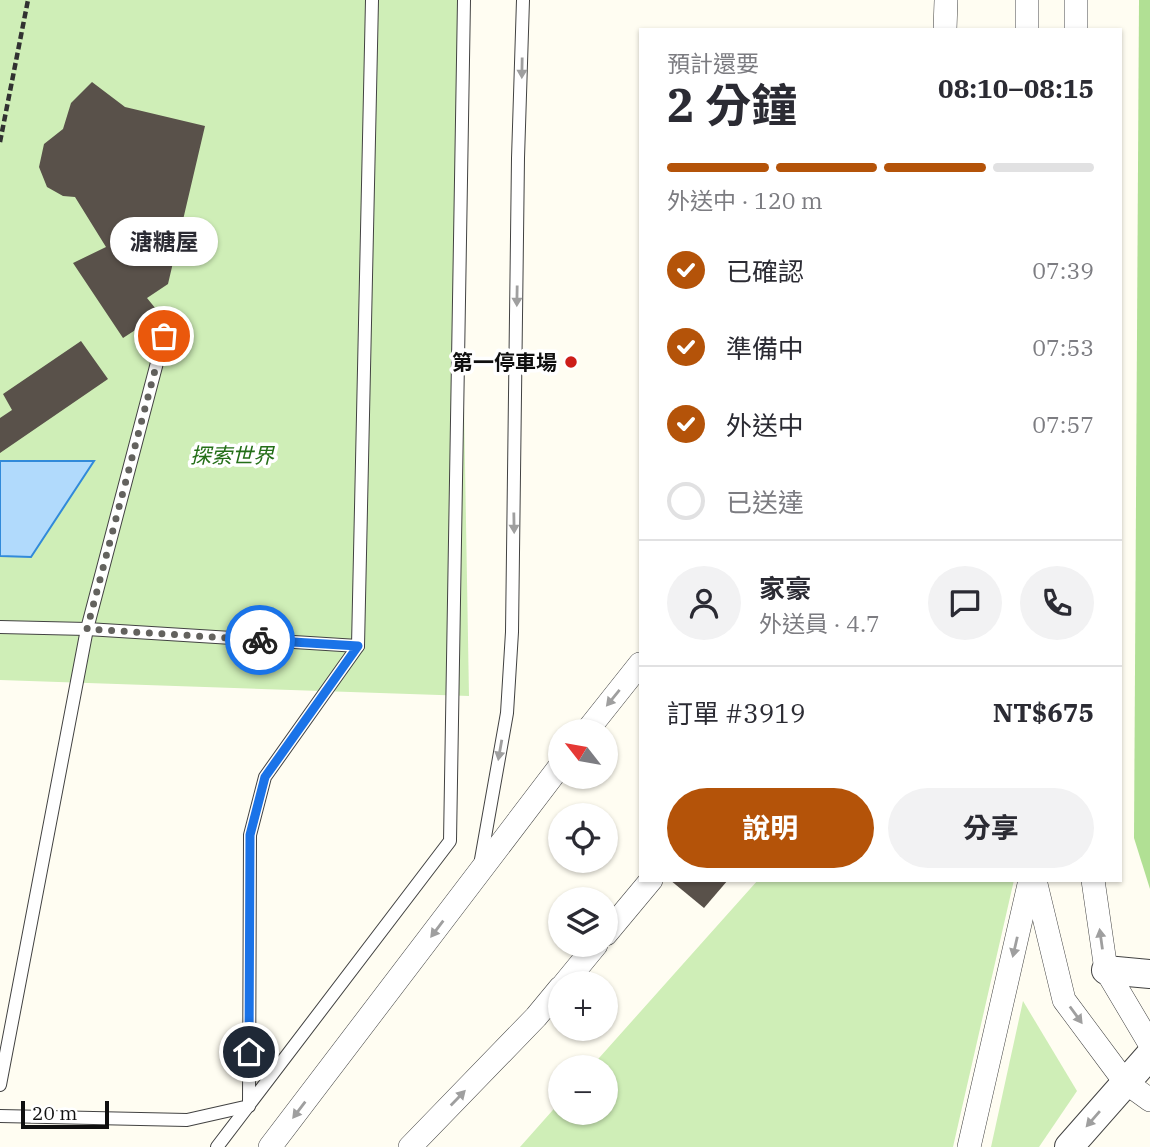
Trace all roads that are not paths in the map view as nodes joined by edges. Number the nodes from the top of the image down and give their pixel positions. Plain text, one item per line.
1 (372, 0) edge
2 (464, 0) edge
3 (523, 0) edge
4 (946, 0) edge
5 (1027, 0) edge
6 (1076, 0) edge
7 (945, 28) edge
8 (1027, 28) edge
9 (1076, 28) edge
10 (164, 336) dead end
11 (0, 627) edge
12 (87, 629) junction
13 (358, 646) junction
14 (639, 665) edge
15 (596, 719) edge
16 (548, 782) edge
17 (478, 875) junction
18 (649, 882) edge
19 (1033, 882) edge
20 (1034, 882) edge
21 (1093, 882) edge
22 (618, 920) edge
23 (586, 957) edge
24 (1106, 970) junction
25 (575, 971) edge
26 (1150, 974) edge
27 (548, 1002) edge
28 (1150, 1044) edge
29 (1150, 1055) edge
30 (1125, 1082) junction
31 (0, 1085) edge
32 (1150, 1100) edge
33 (248, 1106) junction
34 (0, 1116) edge
35 (218, 1147) edge
36 (270, 1147) edge
37 (410, 1147) edge
38 (969, 1147) edge
39 (1069, 1147) edge

1 - 13 lane
2 - 33 lane
3 -> 17 lane
4 - 7 street
5 - 8 street
6 - 9 street
10 - 12 lane
11 - 12 lane
12 - 13 lane
12 - 31 lane
13 - 33 lane
14 -> 15 street
16 - 17 street
17 -> 36 street
18 - 22 street
19 -> 38 street
20 -> 30 street
24 -> 21 street
23 - 25 street
24 - 26 street
24 - 28 street
37 -> 27 street
29 - 30 street
30 - 32 street
30 -> 39 street
33 - 34 lane
33 - 35 lane

